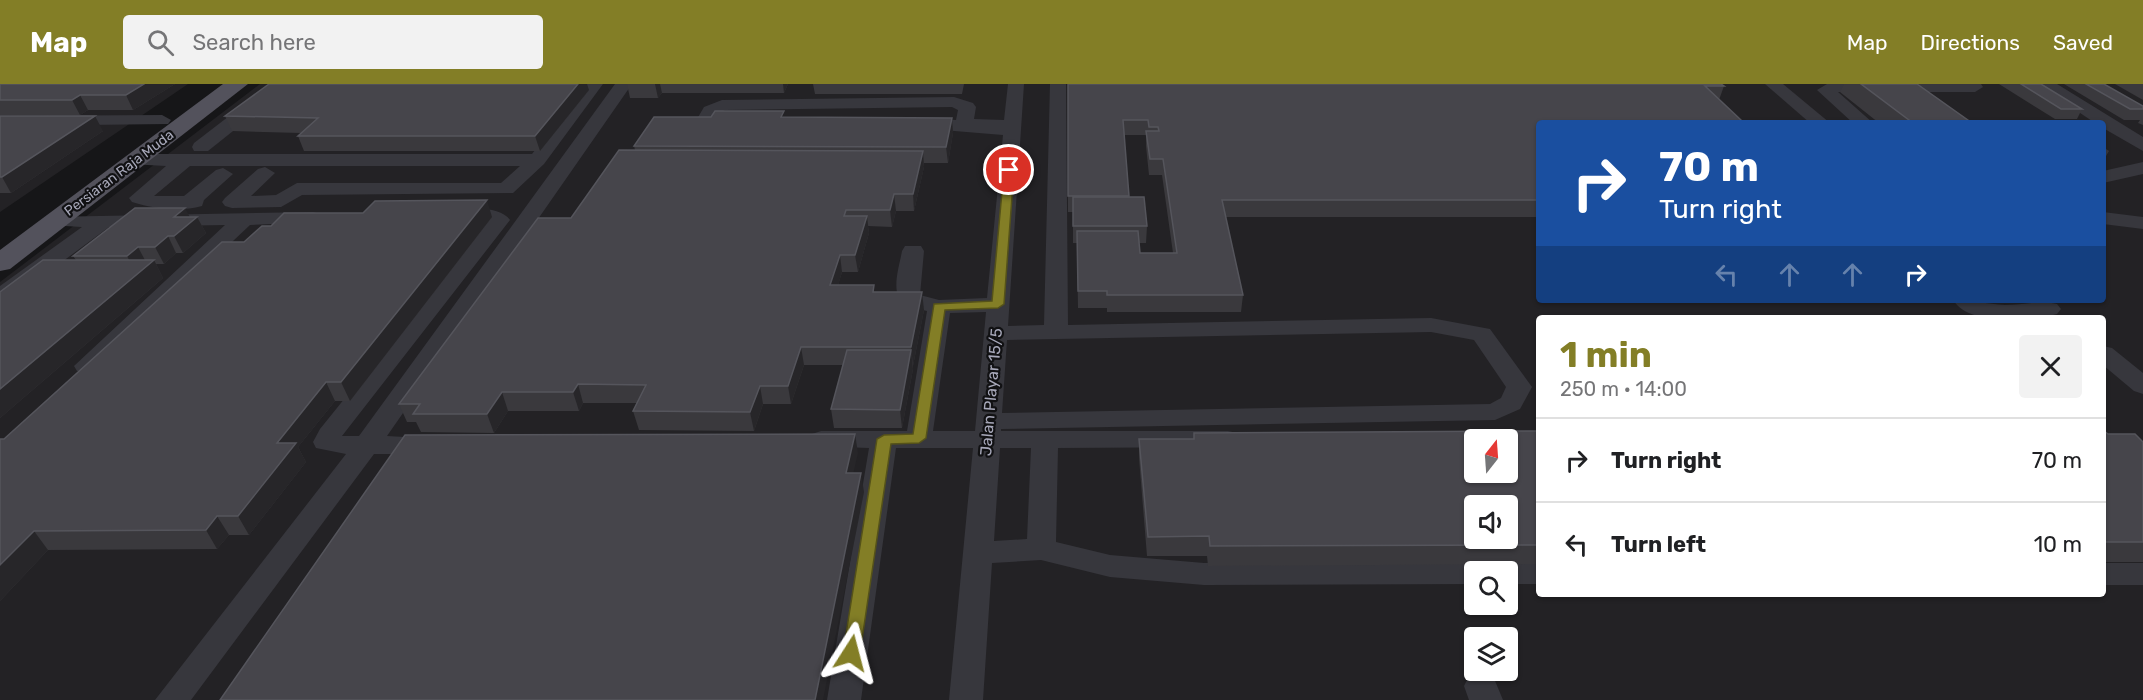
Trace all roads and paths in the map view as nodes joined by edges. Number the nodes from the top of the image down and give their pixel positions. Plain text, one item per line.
1 (213, 84) edge
2 (237, 84) edge
3 (595, 84) edge
4 (624, 84) edge
5 (969, 84) edge
6 (1016, 84) edge
7 (1058, 84) edge
8 (1773, 84) edge
9 (2045, 84) edge
10 (1885, 85) edge
11 (1975, 87) dead end
12 (1909, 94) junction
13 (266, 96) edge
14 (962, 103) junction
15 (1936, 105) edge
16 (162, 120) junction
17 (1817, 120) edge
18 (1860, 120) edge
19 (2101, 120) edge
20 (0, 121) edge
21 (2143, 122) edge
22 (752, 123) edge
23 (895, 123) edge
24 (2106, 123) joint
25 (1013, 127) junction
26 (2143, 145) edge
27 (193, 153) junction
28 (142, 156) junction
29 (328, 159) junction
30 (537, 160) junction
31 (262, 166) junction
32 (2143, 168) edge
33 (223, 174) dead end
34 (2106, 176) edge
35 (297, 189) junction
36 (189, 202) junction
37 (238, 210) junction
38 (442, 216) edge
39 (337, 218) edge
40 (2106, 218) edge
41 (103, 220) junction
42 (55, 221) junction
43 (2143, 223) edge
44 (10, 242) edge
45 (70, 245) junction
46 (913, 251) dead end
47 (0, 263) edge
48 (0, 297) edge
49 (1967, 303) edge
50 (998, 304) junction
51 (939, 307) junction
52 (2049, 309) edge
53 (1056, 332) junction
54 (996, 333) junction
55 (2106, 355) edge
56 (70, 381) edge
57 (2143, 386) edge
58 (988, 430) junction
59 (919, 438) junction
60 (884, 439) junction
61 (1396, 439) edge
62 (802, 440) edge
63 (1045, 440) junction
64 (460, 444) edge
65 (366, 446) junction
66 (1041, 549) junction
67 (978, 553) junction
68 (1464, 573) edge
69 (1518, 573) edge
70 (1536, 573) edge
71 (2106, 574) edge
72 (2143, 574) edge
73 (171, 700) edge
74 (844, 700) edge
75 (966, 700) edge

1 - 16 main road, Persiaran Raja Muda
2 - 28 main road, Persiaran Raja Muda
3 - 30 street
4 - 65 street
5 - 14 street
6 - 25 street, Jalan Playar 15/5
7 - 53 street
8 - 17 street
9 - 19 street
10 - 12 street
10 - 18 street
11 - 12 street
12 - 15 street
13 - 27 street
14 - 22 street
14 - 25 street
16 - 20 street
16 - 44 main road, Persiaran Raja Muda
21 - 24 street
23 - 25 street
24 - 26 street
25 - 50 street, Jalan Playar 15/5
27 - 28 street
27 - 31 street
27 - 36 street
28 - 42 main road, Persiaran Raja Muda
29 - 30 street
29 - 31 street
29 - 35 street
30 - 35 street
31 - 37 street
32 - 34 street
33 - 36 street
35 - 37 street
36 - 37 street
37 - 39 street
37 - 41 street
37 - 56 street
38 - 65 street
40 - 43 street
41 - 42 street
41 - 45 street
42 - 44 main road, Persiaran Raja Muda
44 - 45 street
44 - 47 main road, Persiaran Raja Muda
45 - 48 street
46 - 51 street
49 - 52 street
50 - 51 street
50 - 54 street, Jalan Playar 15/5
51 - 59 street
53 - 54 street
53 - 58 street
54 - 58 street, Jalan Playar 15/5
55 - 57 street
58 - 59 street
58 - 63 street
58 - 67 street, Jalan Playar 15/5
59 - 60 street
60 - 62 street
60 - 74 street
61 - 63 street
63 - 66 street
64 - 65 street
65 - 73 street
66 - 67 street
66 - 68 street
67 - 75 street, Jalan Playar 15/5
69 - 70 street
71 - 72 street

